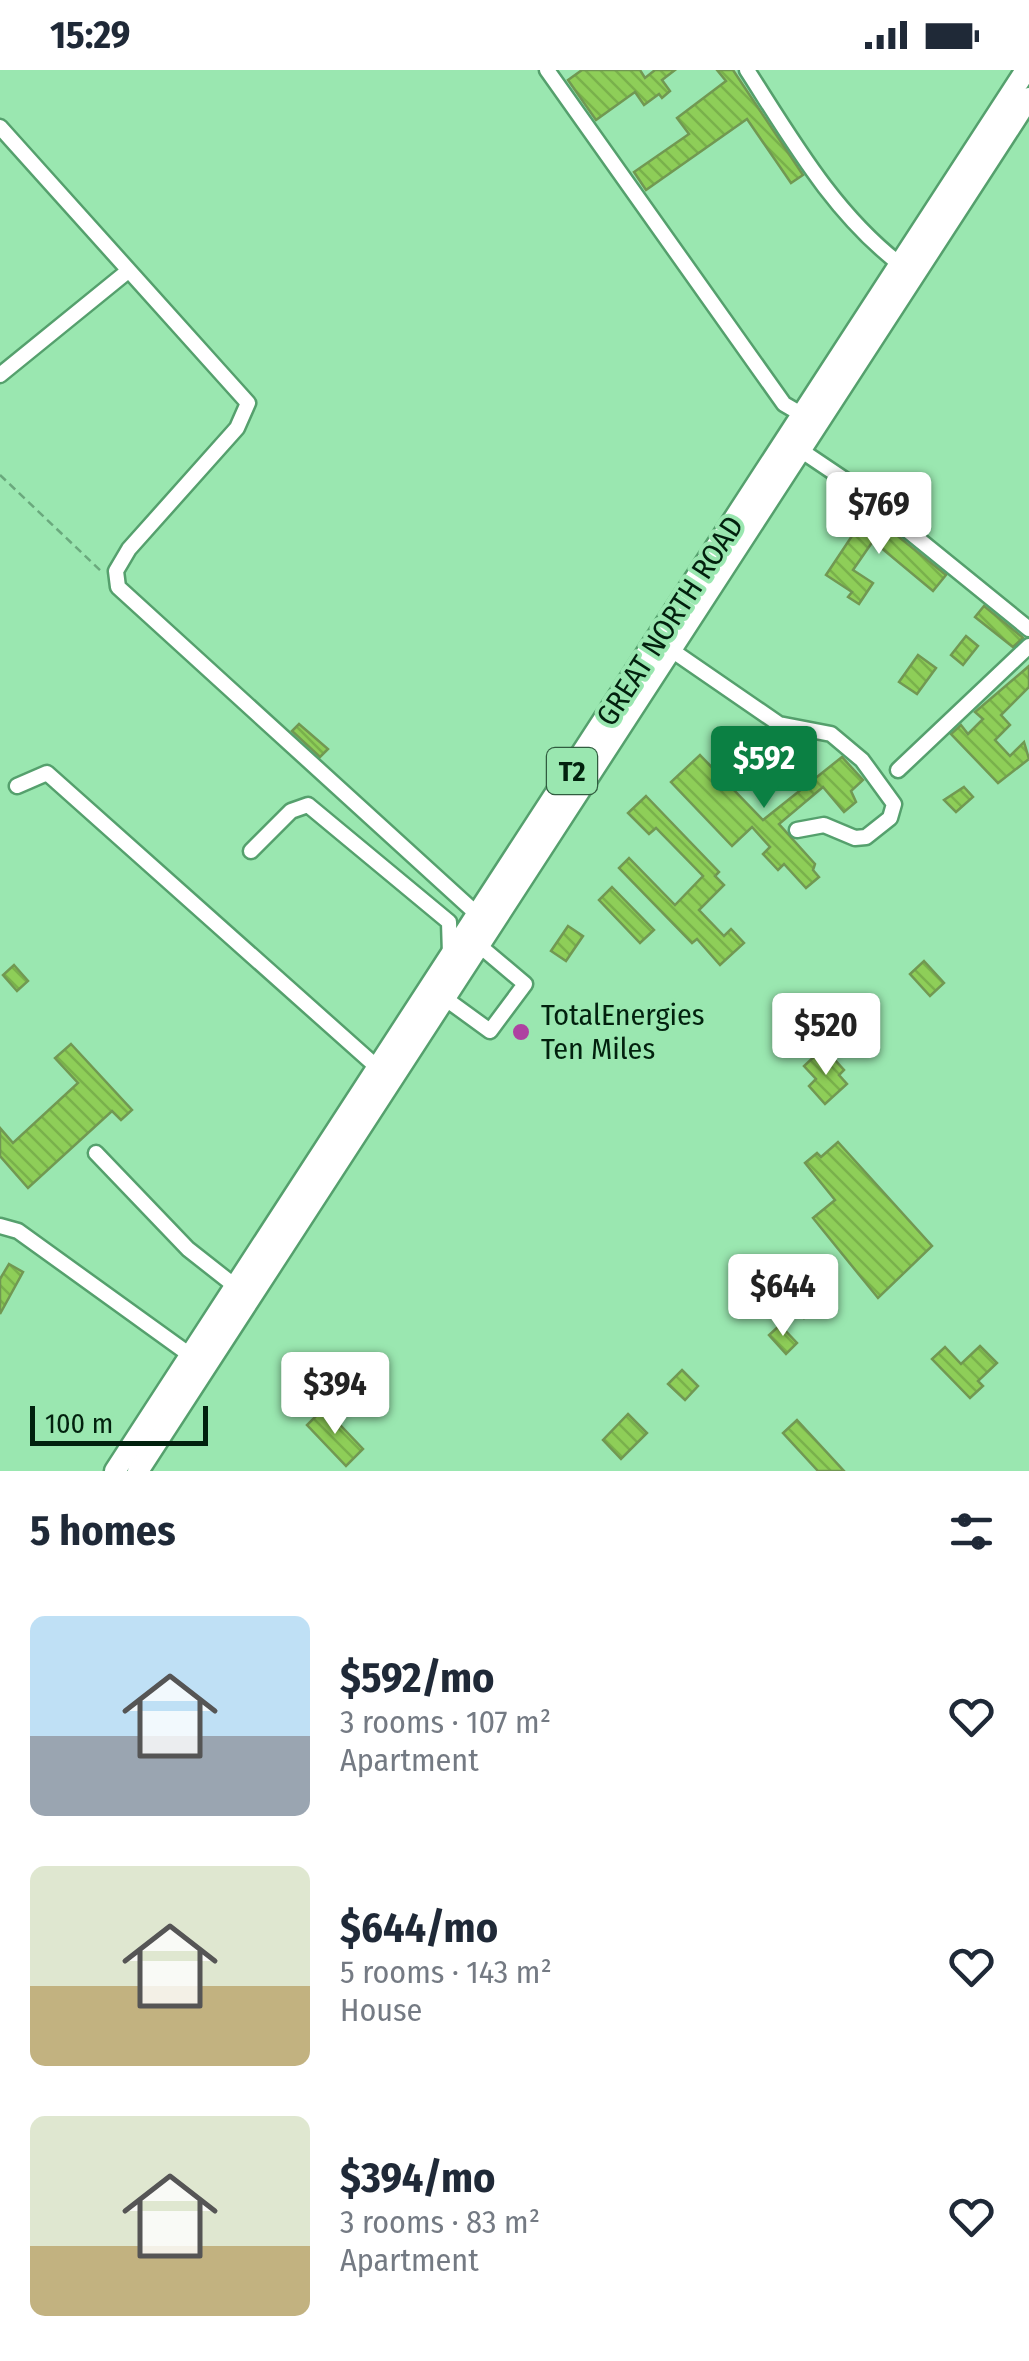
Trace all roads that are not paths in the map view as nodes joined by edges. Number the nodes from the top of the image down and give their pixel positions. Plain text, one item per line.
1 (547, 70) edge
2 (746, 70) edge
3 (1026, 70) edge
4 (1029, 98) edge
5 (0, 127) edge
6 (901, 265) junction
7 (128, 271) junction
8 (0, 375) edge
9 (811, 420) junction
10 (794, 446) junction
11 (1029, 629) edge
12 (1029, 646) edge
13 (670, 649) junction
14 (898, 770) dead end
15 (17, 786) dead end
16 (797, 830) dead end
17 (250, 851) dead end
18 (478, 915) junction
19 (472, 939) junction
20 (449, 959) junction
21 (437, 992) junction
22 (378, 1068) junction
23 (96, 1152) dead end
24 (0, 1226) edge
25 (236, 1286) junction
26 (190, 1355) junction
27 (115, 1471) edge
28 (138, 1471) edge

1 - 9 street
2 - 6 street
3 - 6 highway, GREAT NORTH ROAD / T2
4 - 9 highway, GREAT NORTH ROAD / T2
5 - 7 street
6 - 9 highway, GREAT NORTH ROAD / T2
7 - 8 street
7 - 18 street
9 - 10 highway, GREAT NORTH ROAD / T2
10 - 11 street
10 - 13 highway, GREAT NORTH ROAD / T2
10 - 18 highway, GREAT NORTH ROAD / T2
12 - 14 street
13 - 16 street
13 - 19 highway, GREAT NORTH ROAD / T2
15 - 22 street
17 - 20 street
18 - 19 highway, GREAT NORTH ROAD / T2
19 - 20 highway, GREAT NORTH ROAD / T2
19 - 21 highway, GREAT NORTH ROAD / T2
19 - 21 street
20 - 21 highway, GREAT NORTH ROAD / T2
21 - 22 highway, GREAT NORTH ROAD / T2
21 - 28 highway, GREAT NORTH ROAD / T2
22 - 25 highway, GREAT NORTH ROAD / T2
23 - 25 street
24 - 26 street
25 - 26 highway, GREAT NORTH ROAD / T2
26 - 27 highway, GREAT NORTH ROAD / T2

